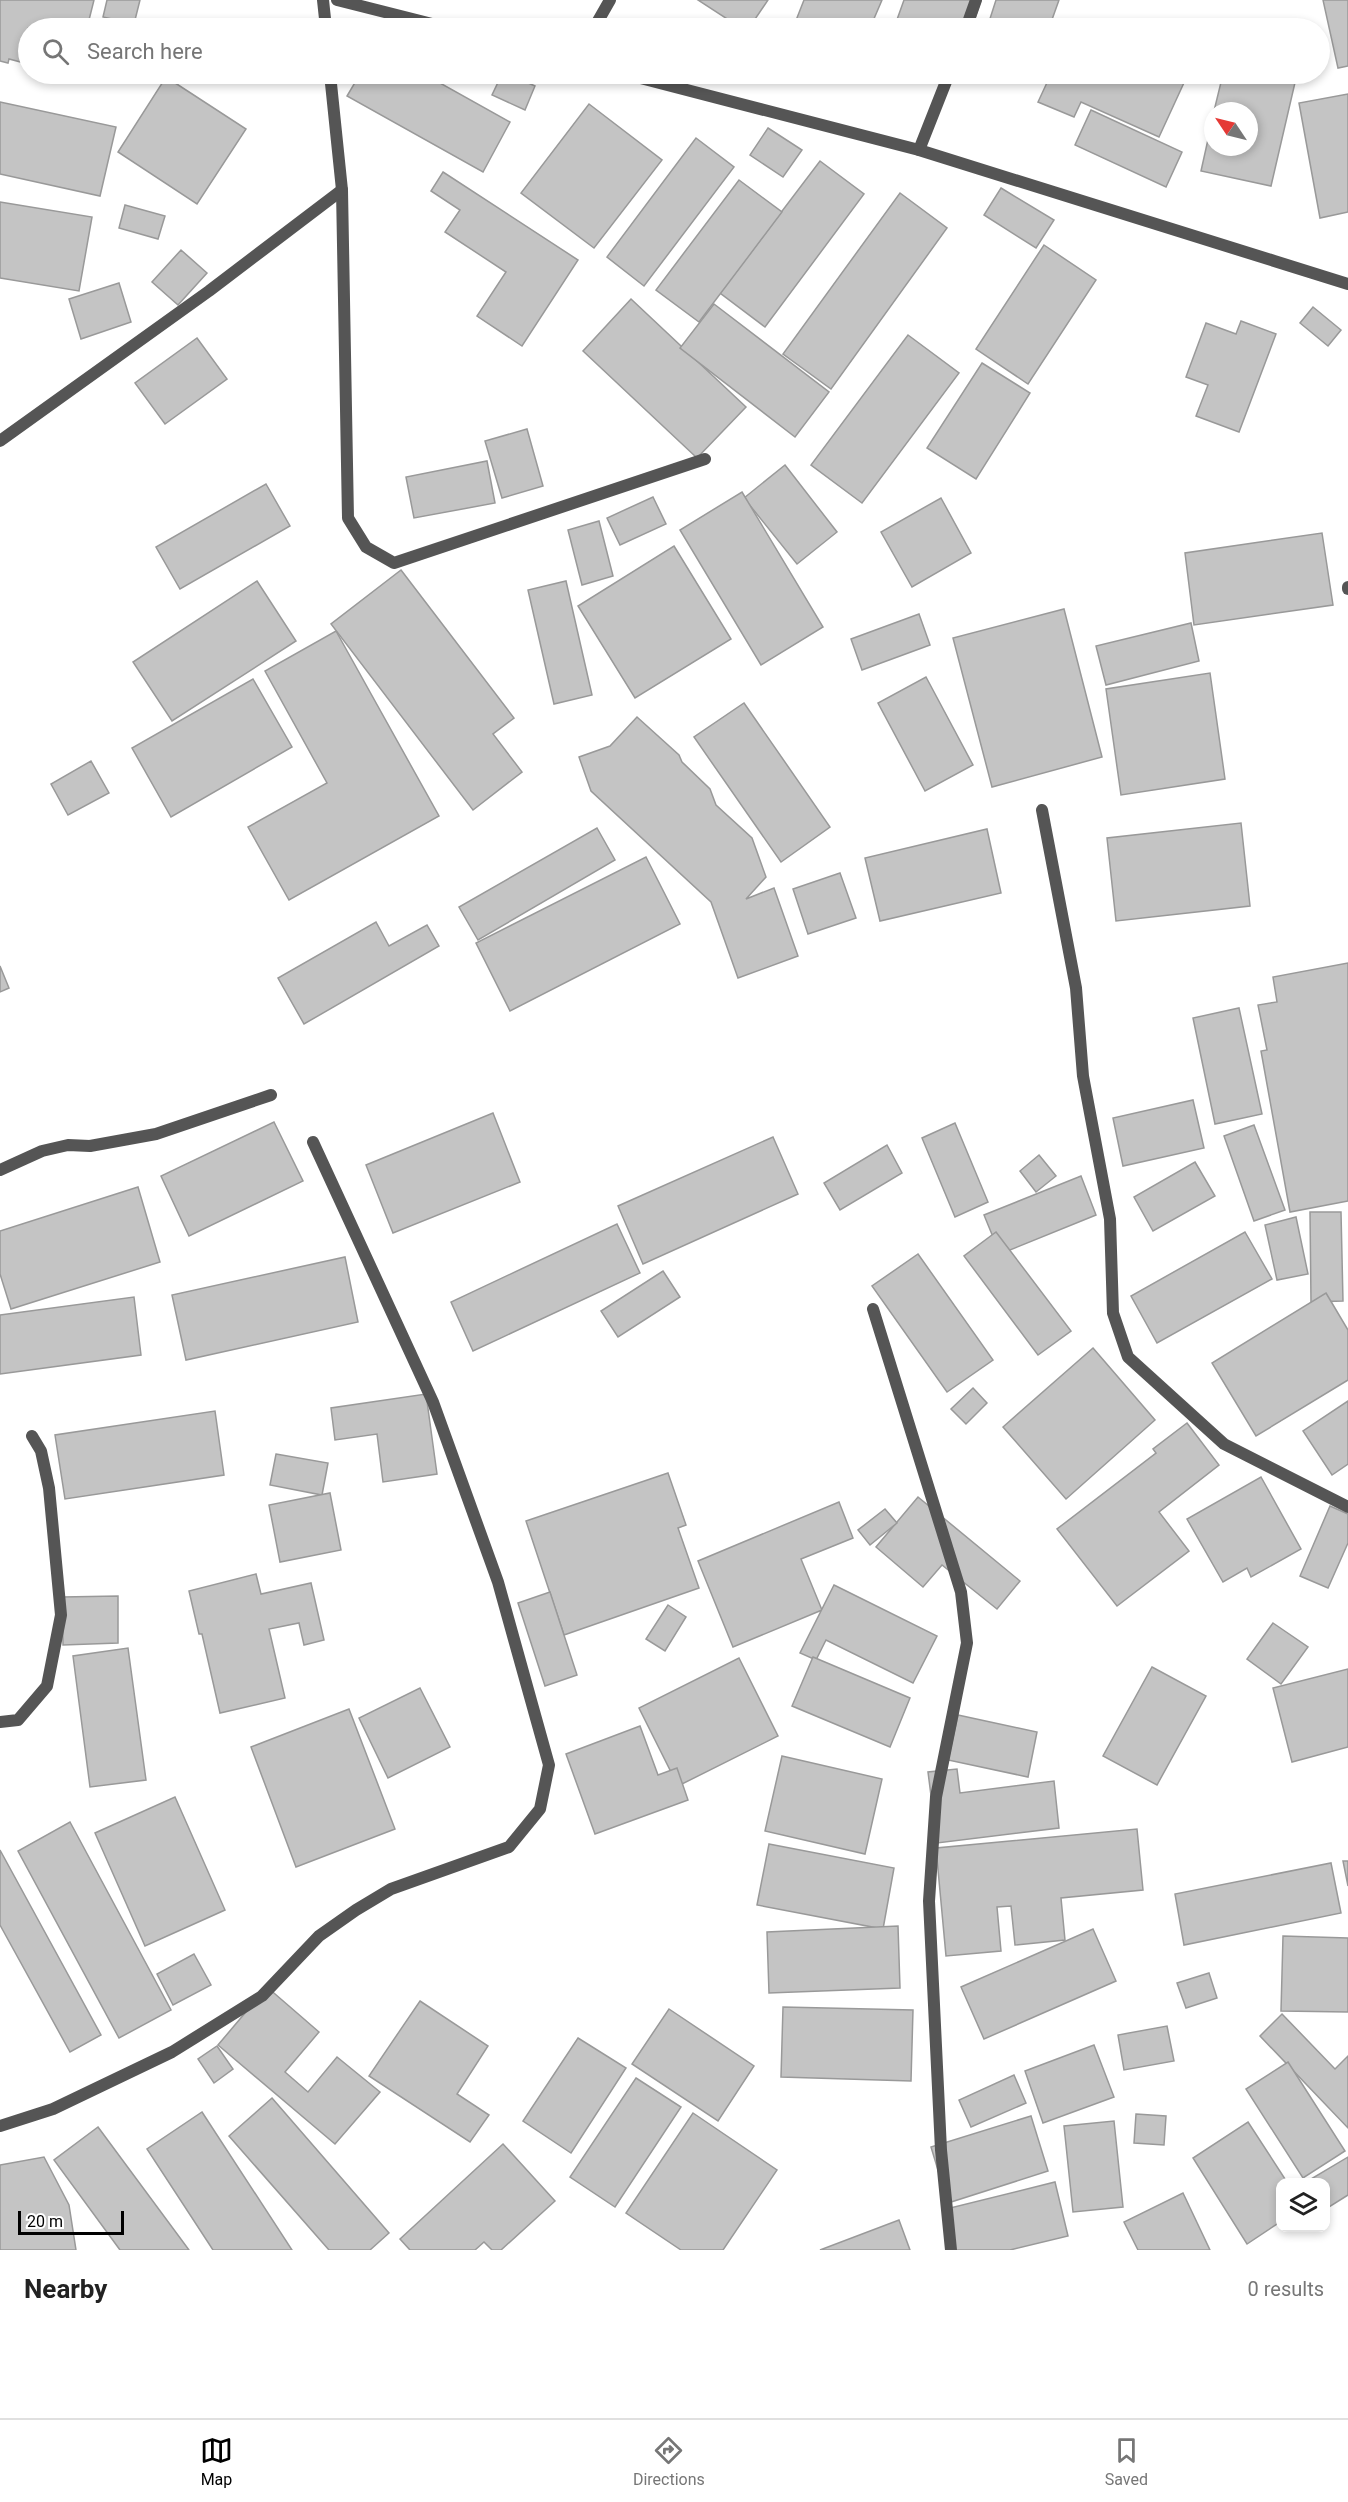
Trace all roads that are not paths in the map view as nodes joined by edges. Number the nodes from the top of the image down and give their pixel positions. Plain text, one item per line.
1 (323, 0) edge
2 (337, 0) edge
3 (610, 0) edge
4 (976, 0) edge
5 (325, 18) edge
6 (408, 18) edge
7 (600, 18) edge
8 (970, 18) edge
9 (331, 84) edge
10 (664, 84) edge
11 (944, 84) edge
12 (919, 150) junction
13 (342, 190) junction
14 (1348, 284) edge
15 (0, 441) edge
16 (705, 459) dead end
17 (1042, 810) dead end
18 (271, 1095) dead end
19 (314, 1142) dead end
20 (0, 1170) edge
21 (873, 1309) dead end
22 (32, 1436) dead end
23 (1348, 1507) edge
24 (0, 1722) edge
25 (0, 2126) edge
26 (951, 2250) edge

1 - 5 street
2 - 6 street
3 - 7 street
4 - 8 street
9 - 13 street
10 - 12 street
11 - 12 street
12 - 14 street
13 - 15 street
13 - 16 street
17 - 23 street
18 - 20 street
19 - 25 street
21 - 26 street
22 - 24 street

